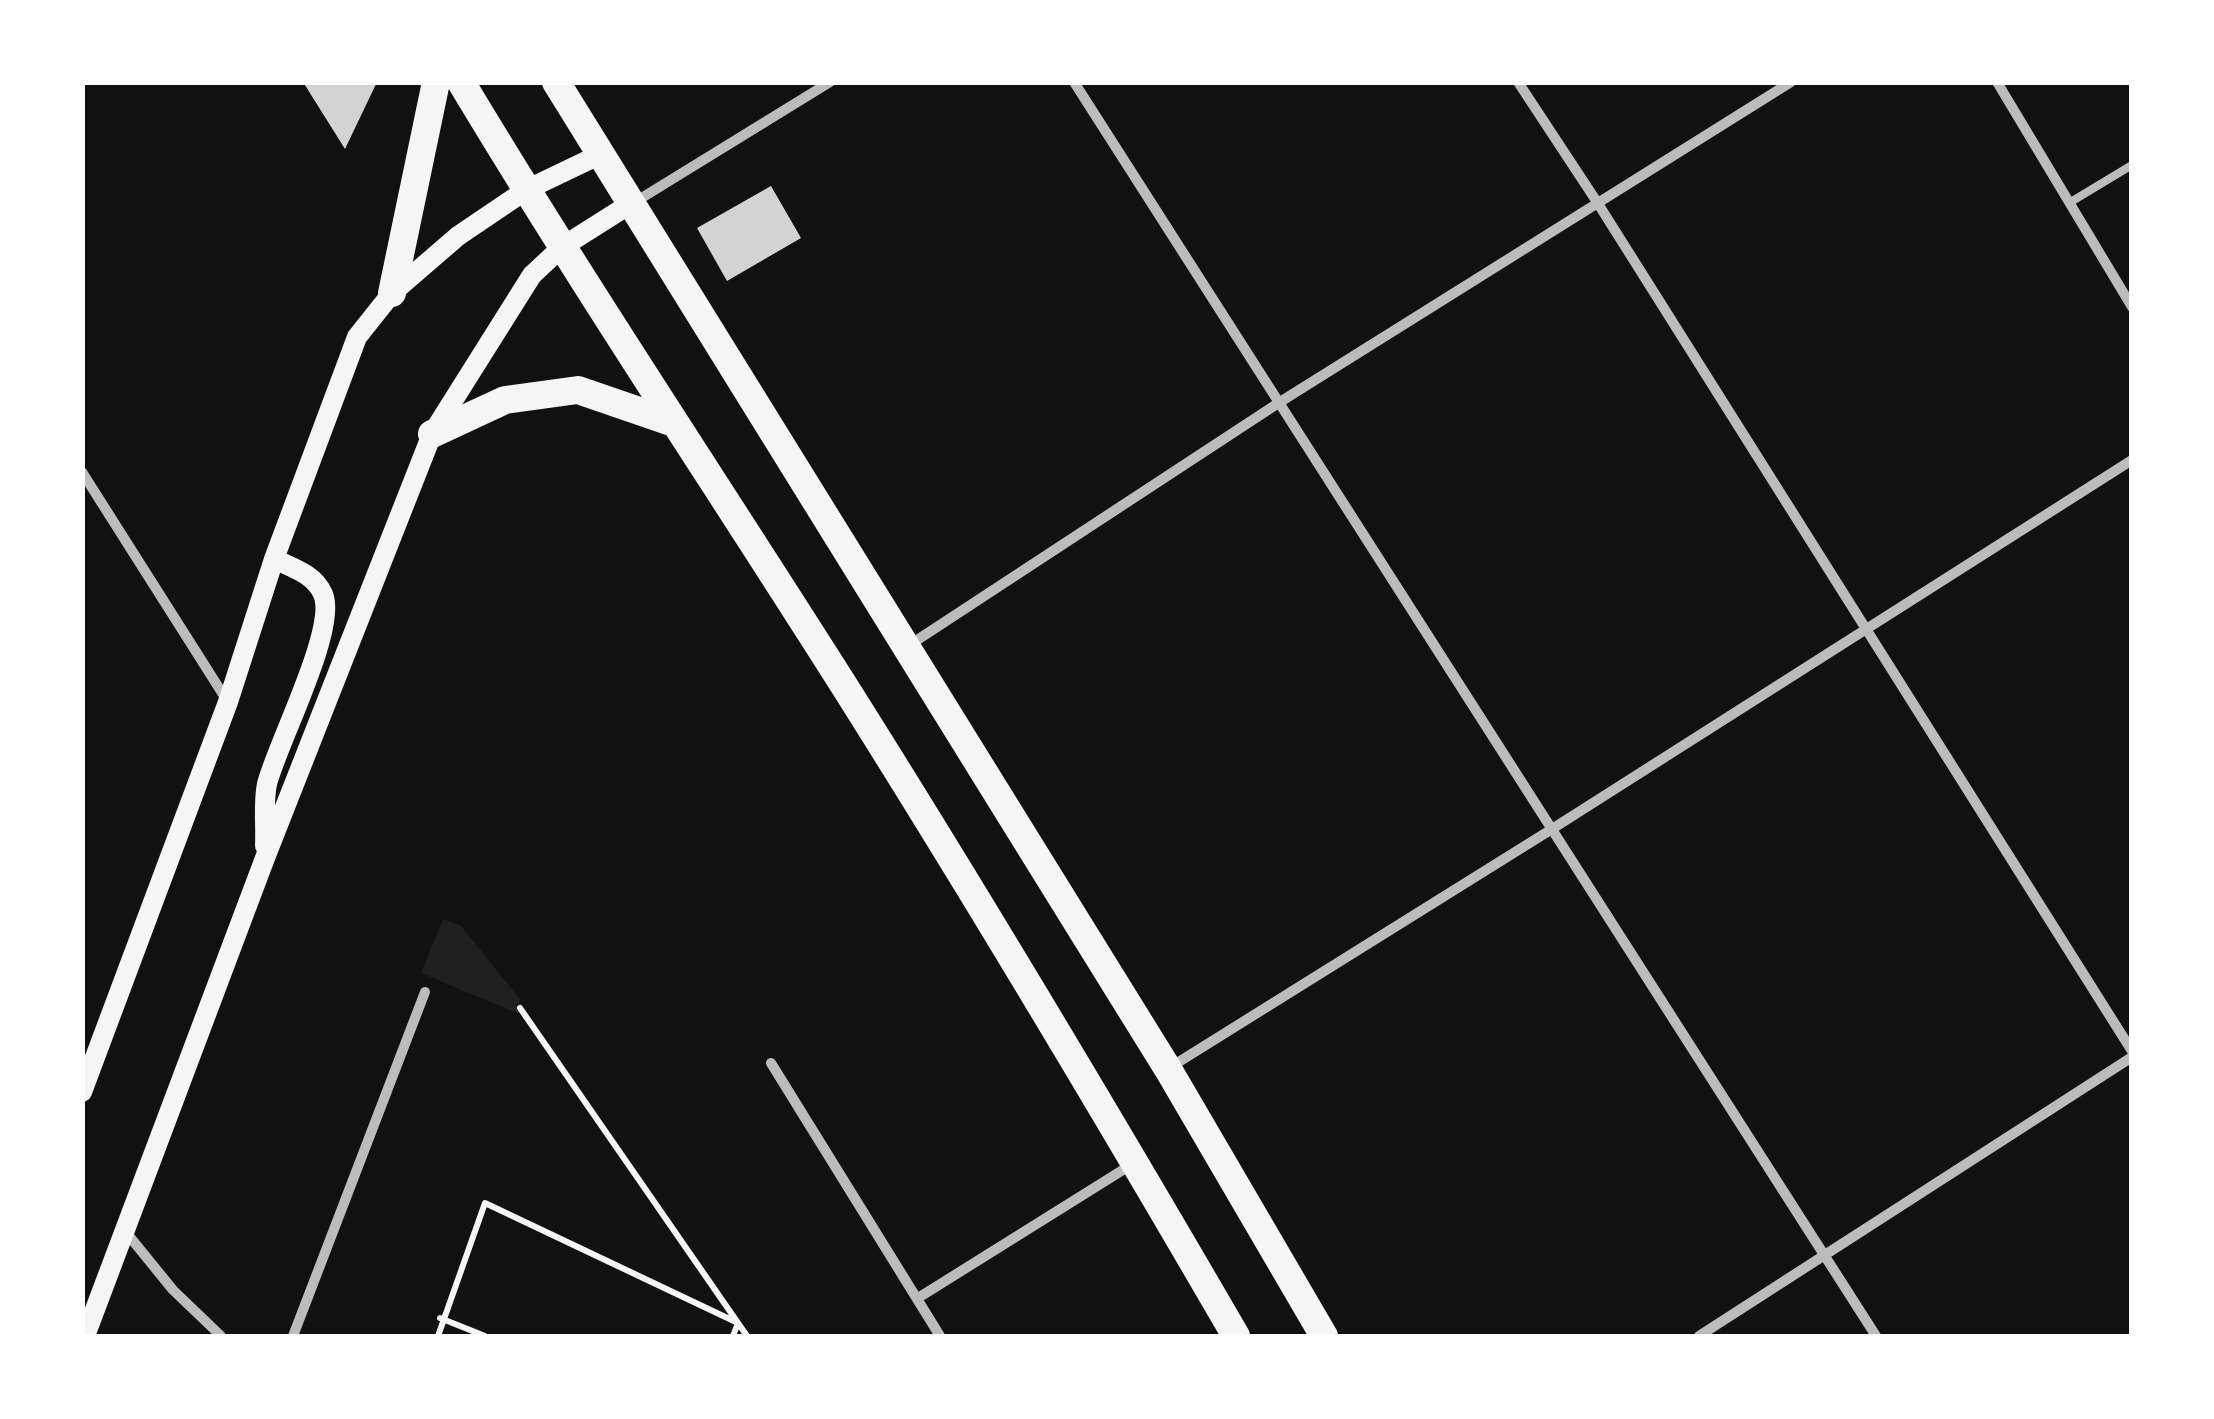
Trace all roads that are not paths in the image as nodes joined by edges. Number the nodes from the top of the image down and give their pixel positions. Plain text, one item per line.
1 (436, 82) edge
2 (461, 82) edge
3 (556, 82) edge
4 (830, 82) edge
5 (1074, 82) edge
6 (1518, 82) edge
7 (1791, 82) edge
8 (1996, 82) edge
9 (601, 154) junction
10 (2132, 165) edge
11 (526, 190) junction
12 (1597, 202) junction
13 (2069, 203) junction
14 (630, 204) junction
15 (562, 248) junction
16 (392, 294) junction
17 (2132, 306) edge
18 (1280, 402) junction
19 (674, 423) junction
20 (432, 434) junction
21 (2132, 460) edge
22 (82, 472) edge
23 (274, 559) junction
24 (1866, 628) junction
25 (908, 646) junction
26 (228, 702) junction
27 (1552, 829) junction
28 (265, 858) junction
29 (425, 992) dead end
30 (2132, 1054) edge
31 (771, 1063) dead end
32 (1168, 1069) junction
33 (82, 1092) edge
34 (1135, 1163) junction
35 (125, 1231) junction
36 (1826, 1256) junction
37 (918, 1298) junction
38 (85, 1336) edge
39 (221, 1336) edge
40 (293, 1336) edge
41 (940, 1336) edge
42 (1236, 1336) edge
43 (1324, 1336) edge
44 (1699, 1336) edge
45 (1876, 1336) edge

1 - 16 highway
2 - 11 highway
3 - 9 highway
4 - 14 street
5 - 18 street
6 - 12 street
7 - 12 street
8 - 13 street
9 - 11 main road
9 - 14 highway
10 - 13 lane
11 - 15 highway
11 - 16 main road
12 - 18 street
12 - 24 street
13 - 17 street
14 - 15 main road
14 - 25 highway
15 - 19 highway
15 - 20 main road
16 - 23 main road
18 - 25 street
18 - 27 street
19 - 20 highway
19 - 34 highway
20 - 28 main road
21 - 24 street
22 - 26 street
23 - 26 main road
23 - 28 main road
24 - 27 street
24 - 30 street
25 - 32 highway
26 - 33 main road
27 - 32 street
27 - 36 street
28 - 35 main road
29 - 40 street
30 - 36 street
31 - 37 street
32 - 43 highway
34 - 37 street
34 - 42 highway
35 - 38 main road
35 - 39 street
36 - 44 street
36 - 45 street
37 - 41 street

